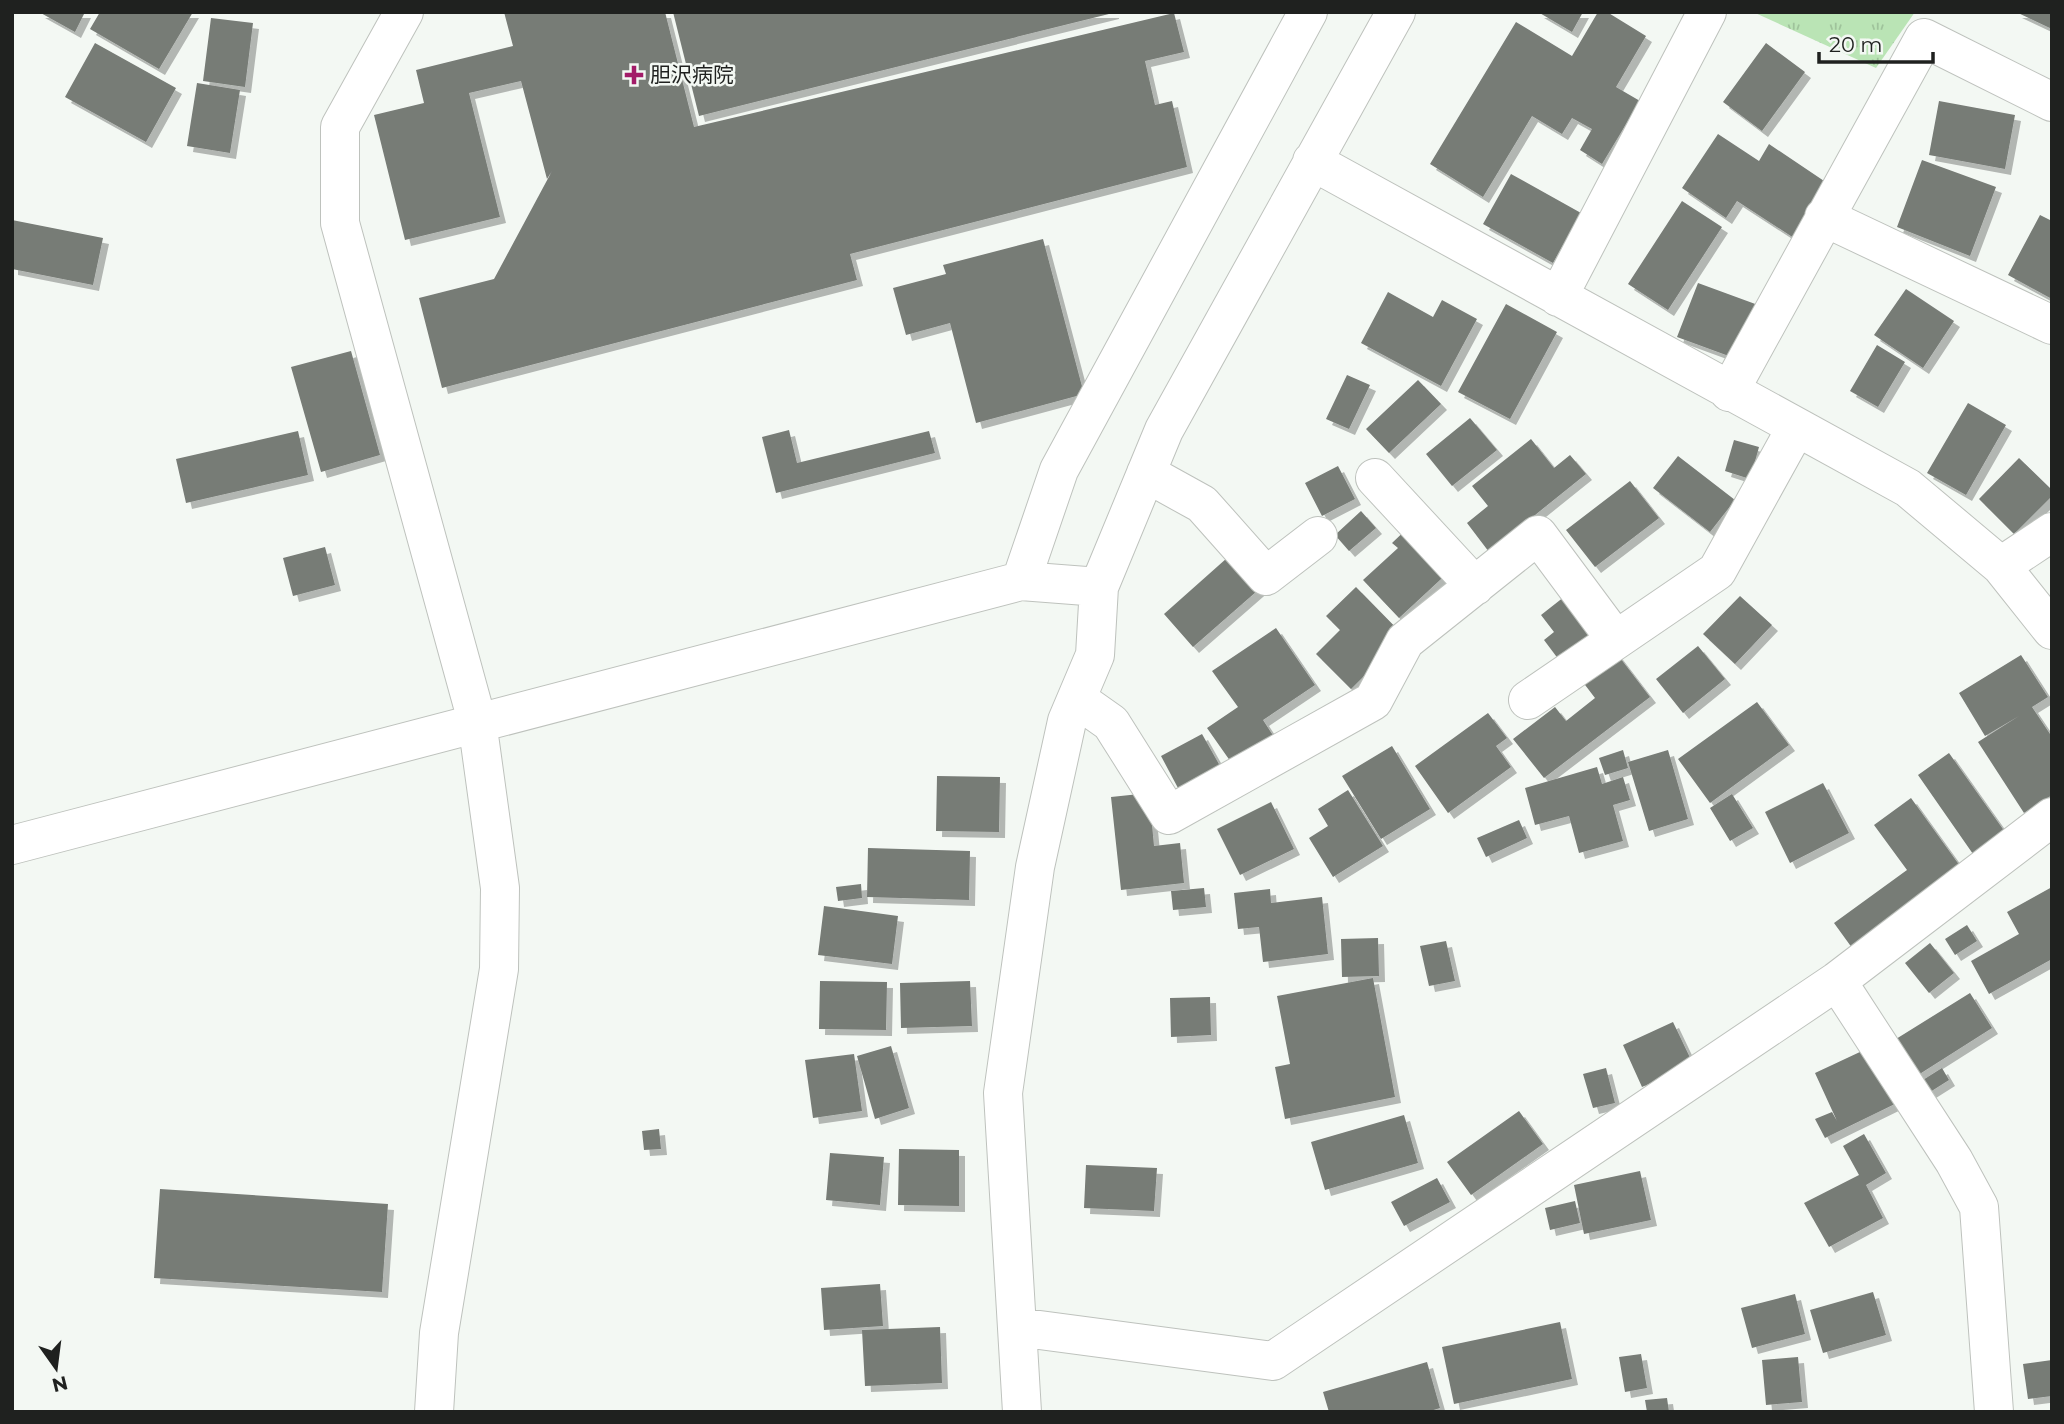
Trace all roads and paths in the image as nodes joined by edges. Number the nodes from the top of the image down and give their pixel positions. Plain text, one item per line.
1 (404, 12) edge
2 (1308, 12) edge
3 (1396, 12) edge
4 (1707, 12) edge
5 (2052, 102) edge
6 (1312, 161) junction
7 (1824, 217) junction
8 (1558, 297) junction
9 (2052, 325) edge
10 (1729, 392) junction
11 (1796, 428) junction
12 (1146, 473) junction
13 (1375, 478) dead end
14 (2052, 532) edge
15 (1318, 536) dead end
16 (2001, 566) junction
17 (1021, 581) junction
18 (1475, 586) junction
19 (1100, 587) junction
20 (2052, 630) edge
21 (1616, 640) junction
22 (1077, 699) junction
23 (1528, 700) dead end
24 (477, 721) junction
25 (2052, 817) edge
26 (12, 845) edge
27 (1837, 981) junction
28 (1017, 1327) junction
29 (434, 1412) edge
30 (1022, 1412) edge
31 (1994, 1412) edge

1 - 24 street
2 - 17 street
3 - 6 street
4 - 8 street
5 - 7 street
6 - 8 street
6 - 12 street
7 - 9 street
7 - 10 street
8 - 10 street
10 - 11 street
11 - 16 street
11 - 21 street
12 - 15 street
12 - 19 street
13 - 18 street
14 - 16 street
16 - 20 street
17 - 19 street
17 - 24 street
18 - 21 street
18 - 22 street
19 - 22 street
21 - 23 street
22 - 28 street
24 - 26 street
24 - 29 street
25 - 27 street
27 - 28 street
27 - 31 street
28 - 30 street

